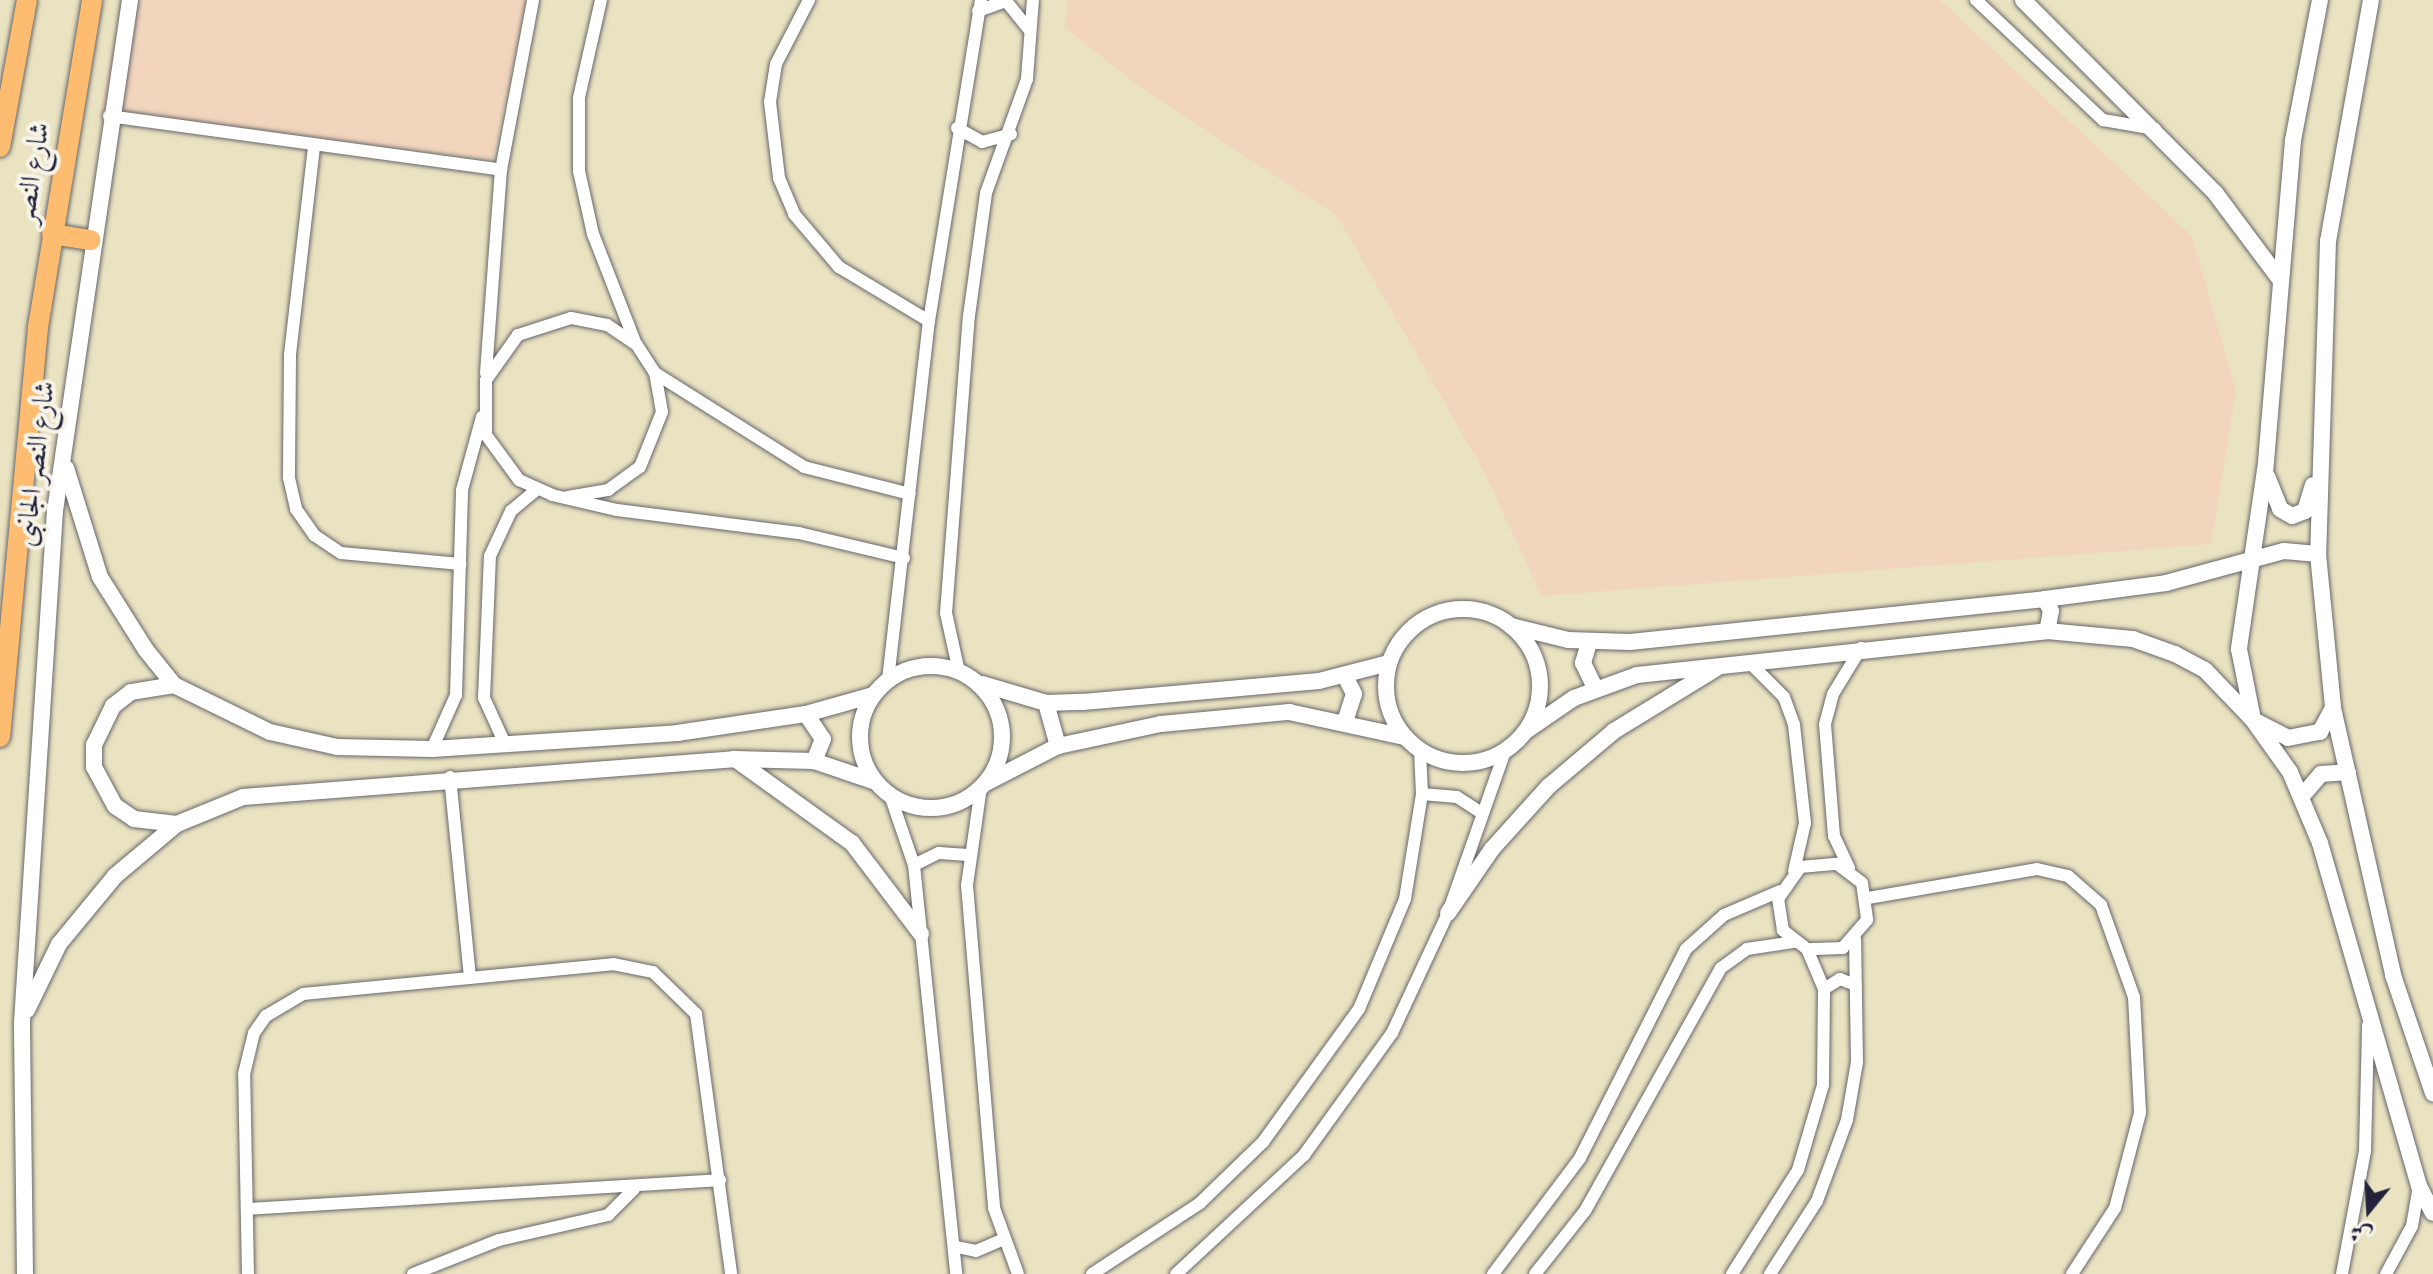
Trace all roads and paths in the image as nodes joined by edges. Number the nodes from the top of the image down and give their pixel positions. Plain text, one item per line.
1 (27, 0) edge
2 (92, 0) edge
3 (130, 0) edge
4 (533, 0) edge
5 (601, 0) edge
6 (809, 0) edge
7 (1033, 0) edge
8 (1976, 0) edge
9 (2023, 0) edge
10 (2320, 0) edge
11 (2371, 0) edge
12 (979, 6) edge
13 (1031, 32) junction
14 (109, 116) junction
15 (957, 128) junction
16 (2155, 129) junction
17 (1011, 134) junction
18 (0, 147) edge
19 (314, 147) junction
20 (501, 170) junction
21 (52, 234) junction
22 (91, 240) junction
23 (2278, 277) junction
24 (929, 321) junction
25 (637, 345) junction
26 (655, 373) junction
27 (486, 380) junction
28 (482, 417) junction
29 (64, 454) junction
30 (2321, 459) junction
31 (2265, 470) junction
32 (536, 490) junction
33 (910, 494) junction
34 (568, 497) junction
35 (2318, 554) junction
36 (904, 558) junction
37 (2250, 558) junction
38 (460, 564) junction
39 (2045, 599) junction
40 (1511, 626) junction
41 (2047, 631) junction
42 (1589, 643) junction
43 (1862, 646) junction
44 (1749, 662) junction
45 (1389, 663) junction
46 (1722, 664) junction
47 (959, 672) junction
48 (1345, 676) junction
49 (888, 680) junction
50 (975, 682) junction
51 (174, 685) junction
52 (1595, 688) junction
53 (873, 695) junction
54 (1046, 703) junction
55 (2333, 708) junction
56 (806, 714) junction
57 (1346, 719) junction
58 (2253, 720) junction
59 (1526, 731) junction
60 (0, 737) edge
61 (1405, 737) junction
62 (505, 744) junction
63 (1058, 746) junction
64 (432, 749) junction
65 (1420, 750) junction
66 (1505, 751) junction
67 (734, 759) junction
68 (814, 761) junction
69 (2348, 772) junction
70 (450, 777) junction
71 (876, 782) junction
72 (982, 785) junction
73 (1422, 794) junction
74 (890, 795) junction
75 (2302, 796) junction
76 (1482, 813) junction
77 (177, 824) junction
78 (968, 855) junction
79 (914, 865) junction
80 (1794, 871) junction
81 (1851, 871) junction
82 (1780, 891) junction
83 (1868, 898) junction
84 (1448, 913) junction
85 (921, 934) junction
86 (1855, 939) junction
87 (1794, 942) junction
88 (1807, 949) junction
89 (470, 978) junction
90 (1856, 985) junction
91 (1824, 989) junction
92 (2368, 1017) junction
93 (22, 1022) junction
94 (2433, 1093) edge
95 (720, 1180) junction
96 (2419, 1186) junction
97 (634, 1189) junction
98 (247, 1209) junction
99 (2433, 1213) edge
100 (1002, 1240) junction
101 (957, 1247) junction
102 (1097, 1273) edge
103 (25, 1274) edge
104 (248, 1274) edge
105 (413, 1274) edge
106 (731, 1274) edge
107 (956, 1274) edge
108 (1018, 1274) edge
109 (1176, 1274) edge
110 (1493, 1274) edge
111 (1535, 1274) edge
112 (1732, 1274) edge
113 (1770, 1274) edge
114 (2072, 1274) edge
115 (2342, 1274) edge
116 (2387, 1274) edge
117 (2399, 1274) edge

1 - 18 main road, شارع النصر
2 - 21 main road, شارع النصر
3 - 14 street, شارع النصر الجانبى
4 - 20 street
5 - 25 street
6 - 24 street
7 - 13 street
8 - 16 street
9 - 16 street
10 - 23 street
11 - 30 street
12 - 13 street
12 - 15 street
13 - 17 street
14 - 19 street
14 - 22 street, شارع النصر الجانبى
15 - 17 street
15 - 24 street
16 - 23 street
17 - 47 street
19 - 20 street
19 - 38 street
20 - 27 street
21 - 22 main road
21 - 60 main road, شارع النصر
22 - 29 street, شارع النصر الجانبى
23 - 31 street
24 - 33 street
25 - 26 street
25 - 27 street
26 - 33 street
26 - 34 street
27 - 28 street
28 - 32 street
28 - 38 street
29 - 51 street
29 - 93 street, شارع النصر الجانبى
30 - 31 street
30 - 35 street
31 - 37 street
32 - 34 street
32 - 62 street
33 - 36 street
34 - 36 street
35 - 37 street
35 - 55 street
36 - 49 street
37 - 39 street
37 - 58 street
38 - 64 street
39 - 41 street
39 - 42 street
40 - 42 street
40 - 45 street
40 - 59 street
41 - 43 street
41 - 58 street
42 - 52 street
43 - 44 street
43 - 81 street
44 - 46 street
44 - 80 street
45 - 48 street
45 - 61 street
46 - 52 street
46 - 84 street
47 - 49 street
47 - 50 street
48 - 54 street
48 - 57 street
49 - 53 street
50 - 54 street
50 - 72 street
51 - 64 street
51 - 77 street
52 - 59 street
53 - 56 street
53 - 71 street
54 - 63 street
55 - 58 street
55 - 69 street
56 - 62 street
56 - 68 street
57 - 61 street
57 - 63 street
58 - 75 street
59 - 66 street
61 - 65 street
62 - 64 street
63 - 72 street
65 - 66 street
65 - 73 street
66 - 76 street
67 - 68 street
67 - 70 street
67 - 85 street
68 - 71 street
69 - 75 street
69 - 94 street
70 - 77 street
70 - 89 street
71 - 74 street
72 - 74 street
72 - 78 street
73 - 76 street
73 - 102 street
74 - 79 street
75 - 92 street
76 - 84 street
77 - 93 street
78 - 79 street
78 - 100 street
79 - 85 street
80 - 81 street
80 - 82 street
81 - 83 street
82 - 87 street
82 - 110 street
83 - 86 street
83 - 114 street
84 - 109 street
85 - 101 street
86 - 88 street
86 - 90 street
87 - 88 street
87 - 111 street
88 - 91 street
89 - 95 street
89 - 98 street
90 - 91 street
90 - 113 street
91 - 112 street
92 - 96 street
92 - 115 street
93 - 103 street, شارع النصر الجانبى
95 - 97 street
95 - 106 street
96 - 99 street
96 - 116 street
97 - 98 street
97 - 105 street
98 - 104 street
100 - 101 street
100 - 108 street
101 - 107 street
116 - 117 street

